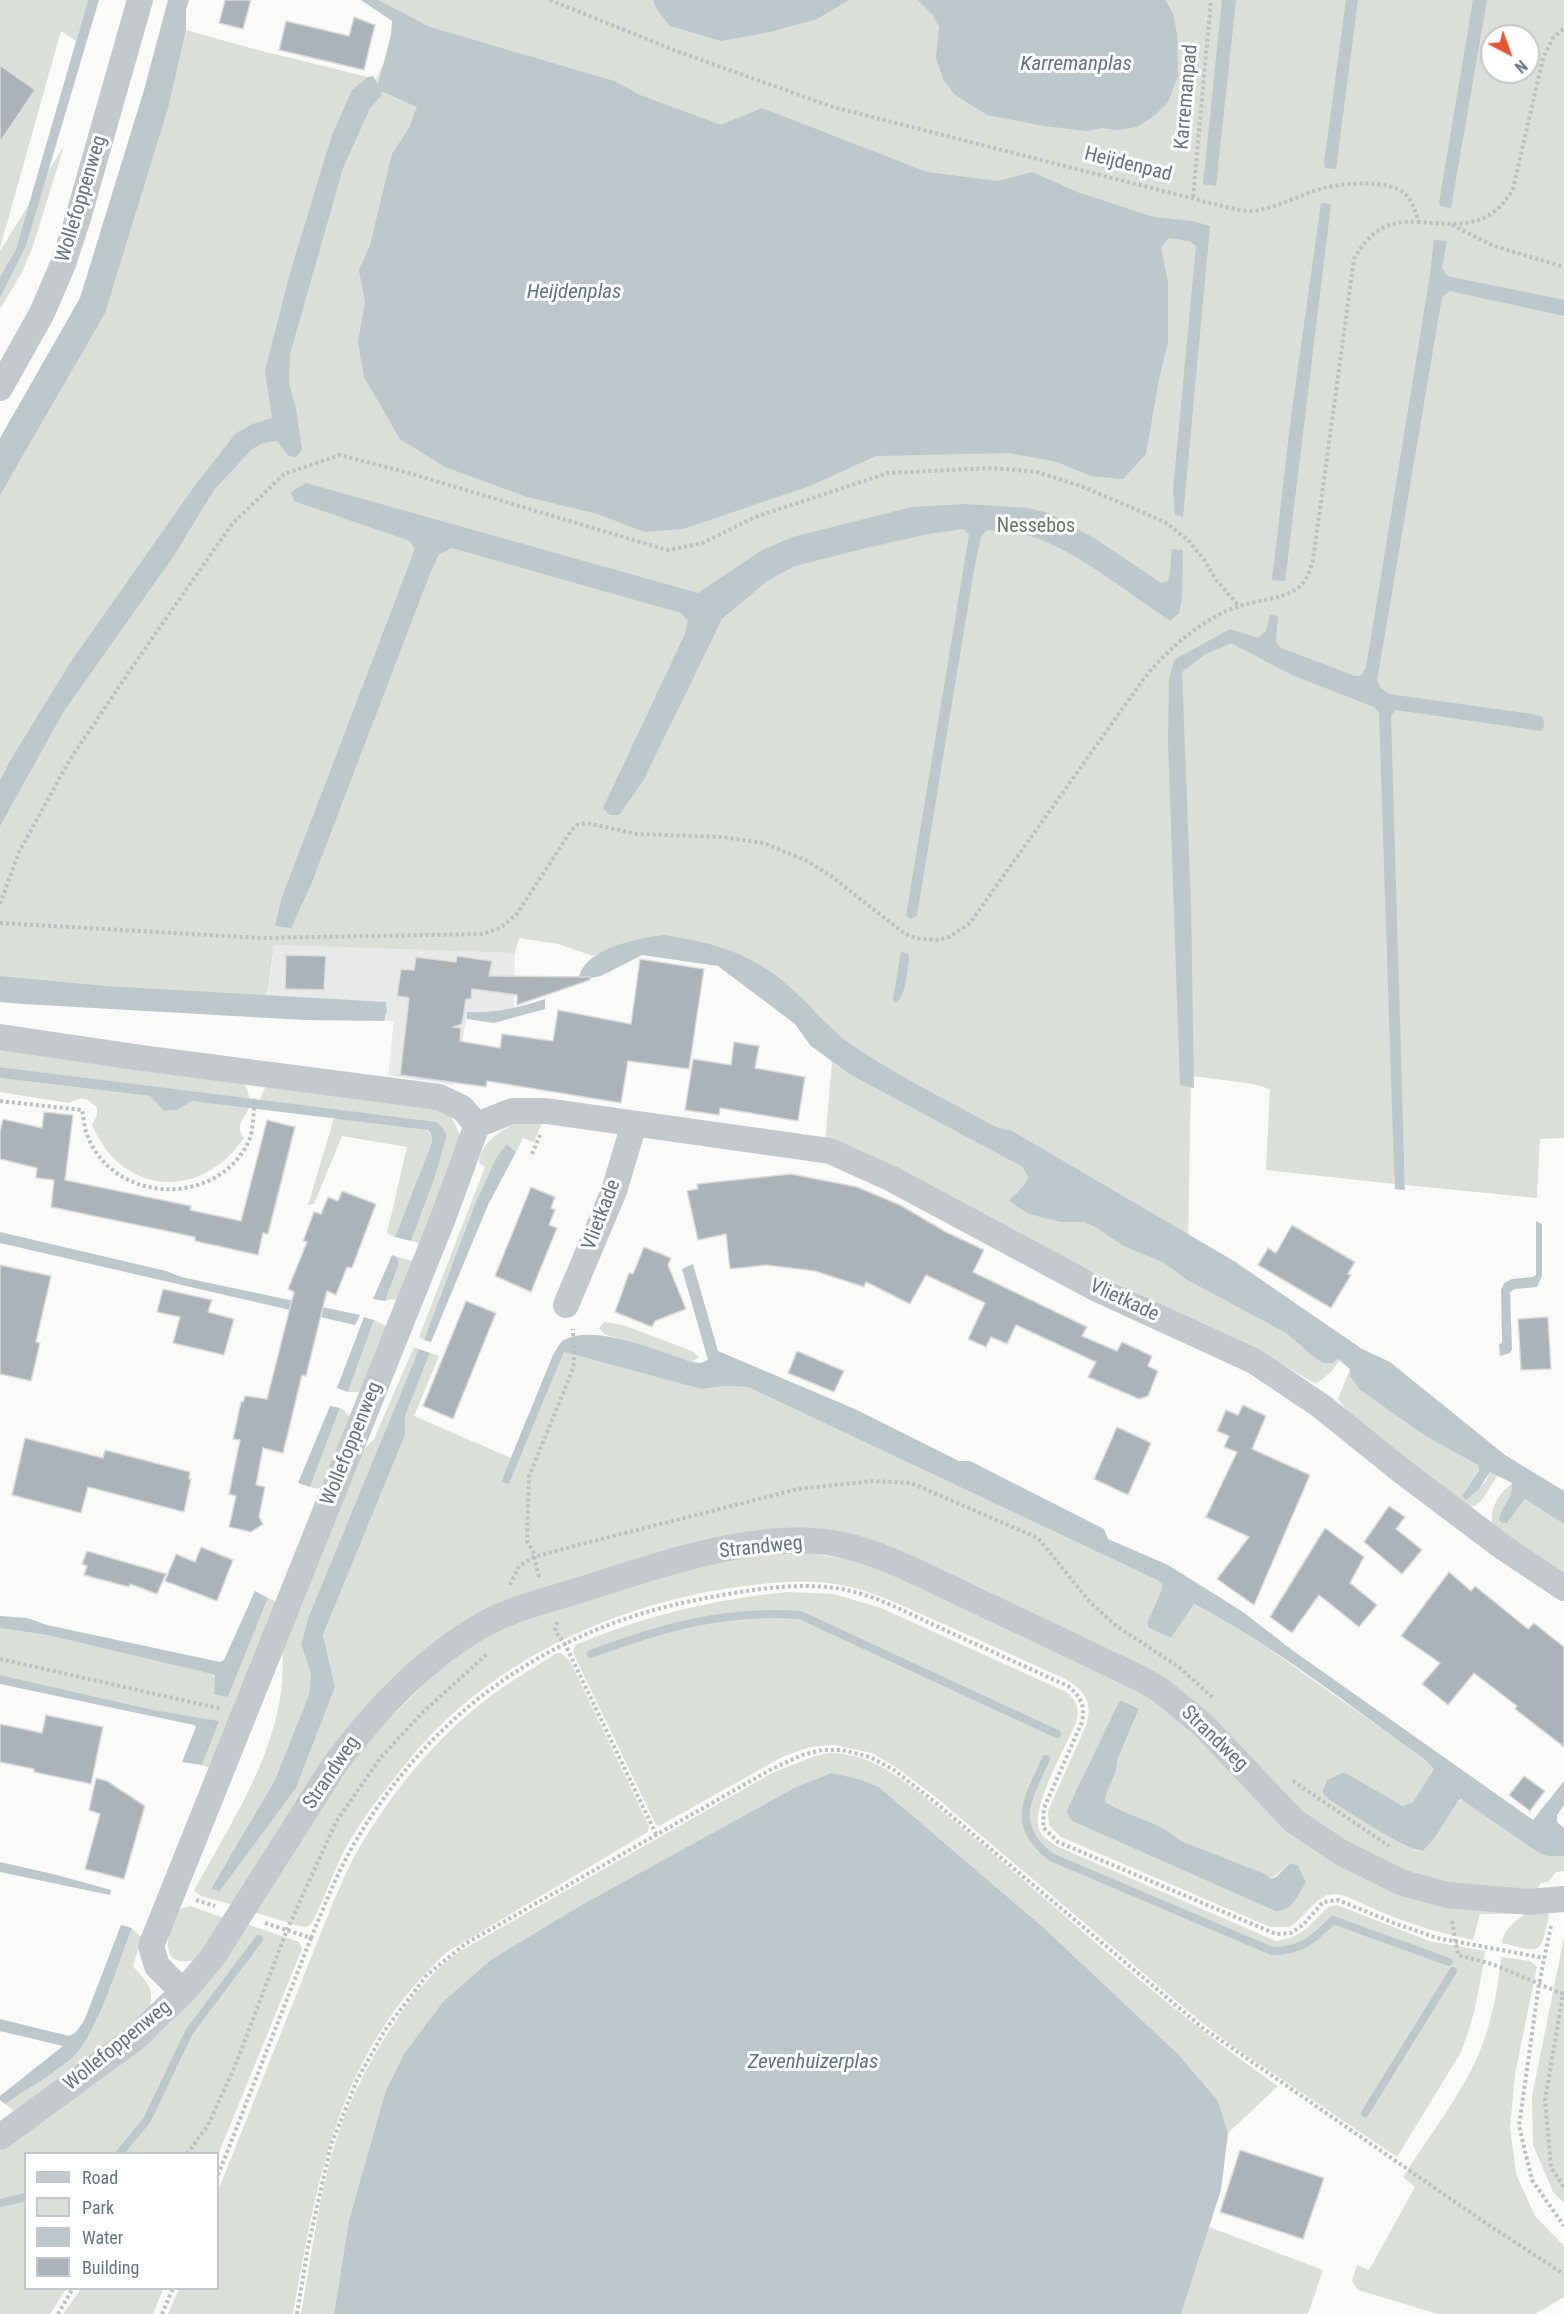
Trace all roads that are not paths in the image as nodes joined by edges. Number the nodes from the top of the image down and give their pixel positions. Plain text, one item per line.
1 (140, 0) edge
2 (0, 388) edge
3 (0, 1037) edge
4 (634, 1124) junction
5 (477, 1125) junction
6 (570, 1316) road end
7 (1564, 1588) edge
8 (1560, 1900) edge
9 (183, 1992) junction
10 (0, 2137) edge

1 - 2 street, Wollefoppenweg
3 - 5 street
4 - 5 street, Vlietkade
4 - 6 street, Vlietkade
4 - 7 street, Vlietkade
5 - 9 street, Wollefoppenweg
8 - 9 street, Strandweg
9 - 10 street, Wollefoppenweg

